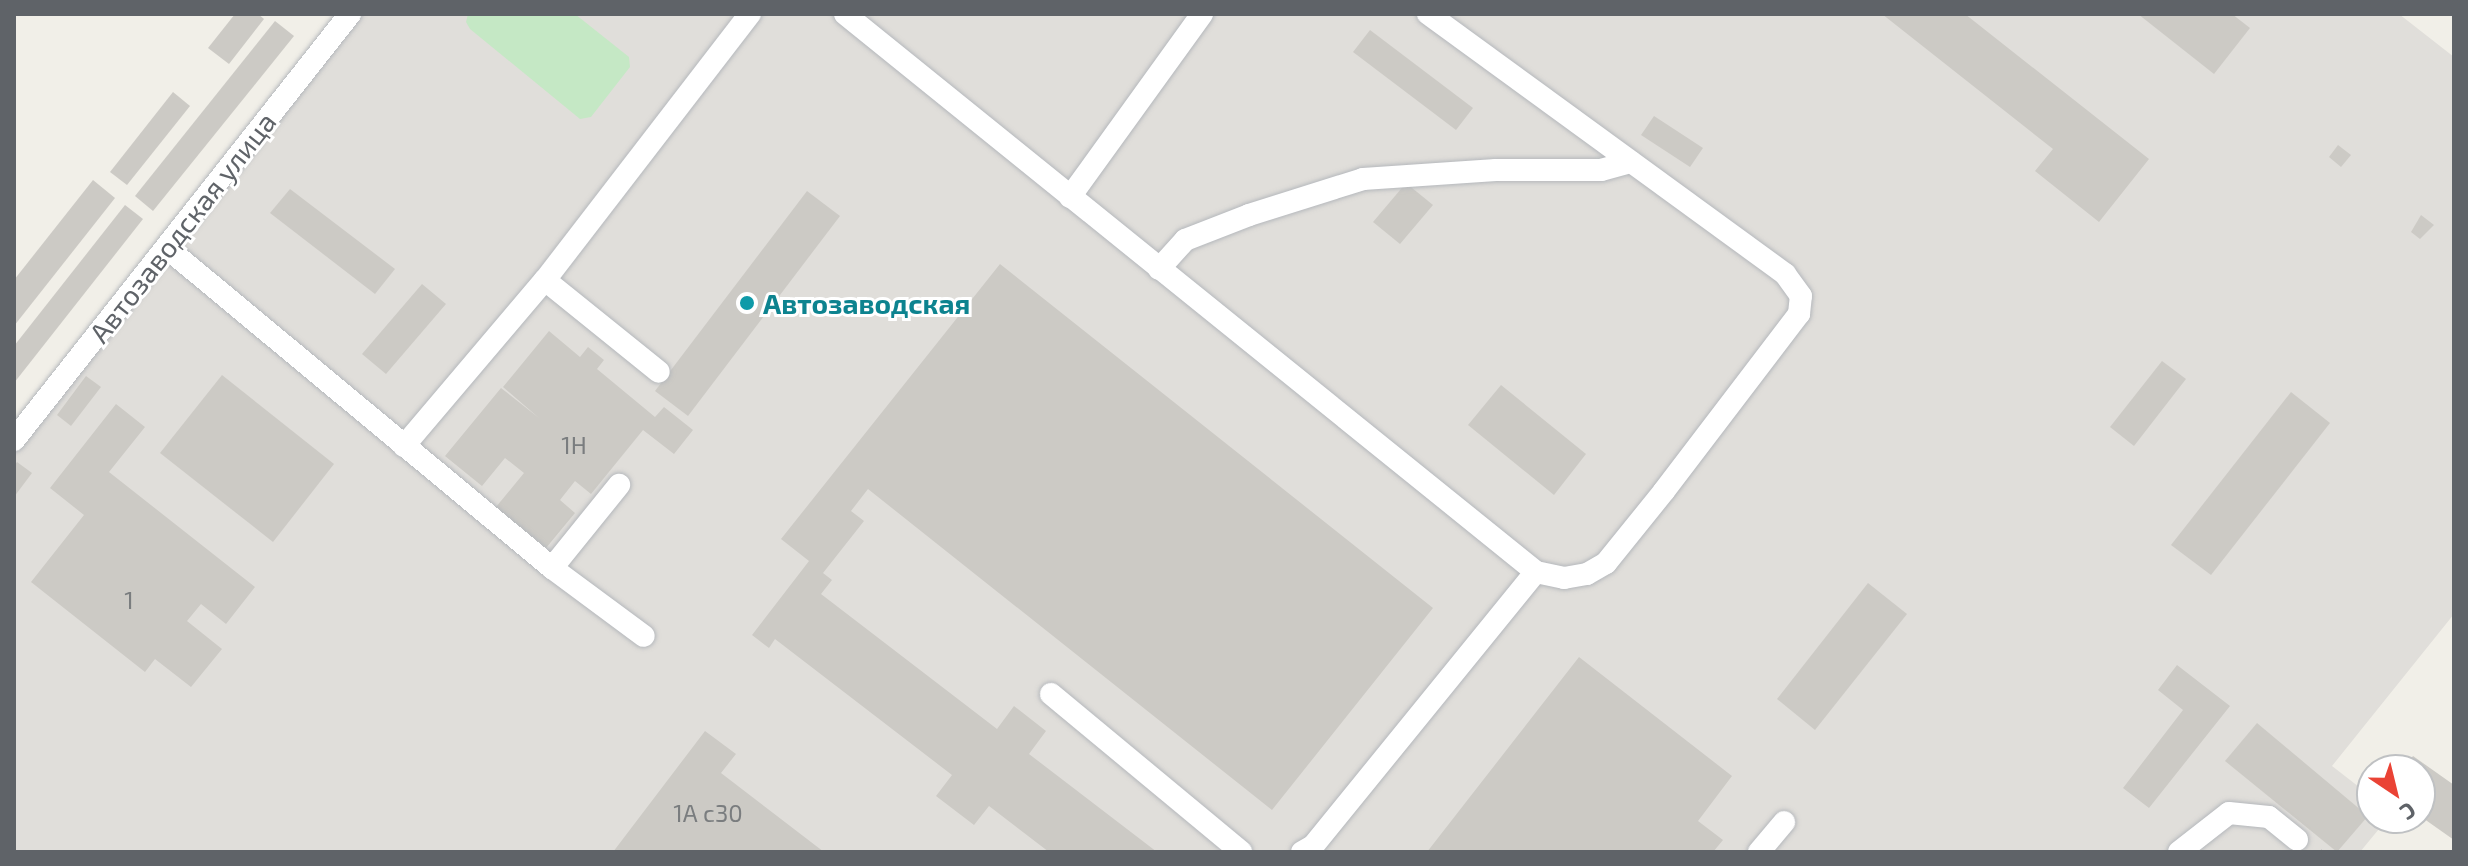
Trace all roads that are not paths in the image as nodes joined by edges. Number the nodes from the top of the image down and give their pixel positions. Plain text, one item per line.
1 (350, 14) edge
2 (750, 14) edge
3 (845, 14) edge
4 (1202, 14) edge
5 (1428, 14) edge
6 (1631, 162) junction
7 (1070, 197) junction
8 (167, 248) junction
9 (1159, 269) junction
10 (545, 280) junction
11 (659, 372) dead end
12 (14, 440) edge
13 (404, 446) junction
14 (619, 485) dead end
15 (552, 568) junction
16 (1536, 572) junction
17 (644, 636) dead end
18 (1051, 694) dead end
19 (1784, 822) dead end
20 (2297, 840) dead end
21 (1241, 852) edge
22 (1302, 852) edge
23 (1759, 852) edge
24 (2179, 852) edge

1 - 8 street, Автозаводская улица
2 - 10 street
3 - 7 street
4 - 7 street
5 - 6 street
6 - 9 street
6 - 16 street
7 - 9 street
8 - 12 street, Автозаводская улица
8 - 13 street
9 - 16 street
10 - 11 street
10 - 13 street
13 - 15 street
14 - 15 street
15 - 17 street
16 - 22 street
18 - 21 street
19 - 23 street
20 - 24 street

